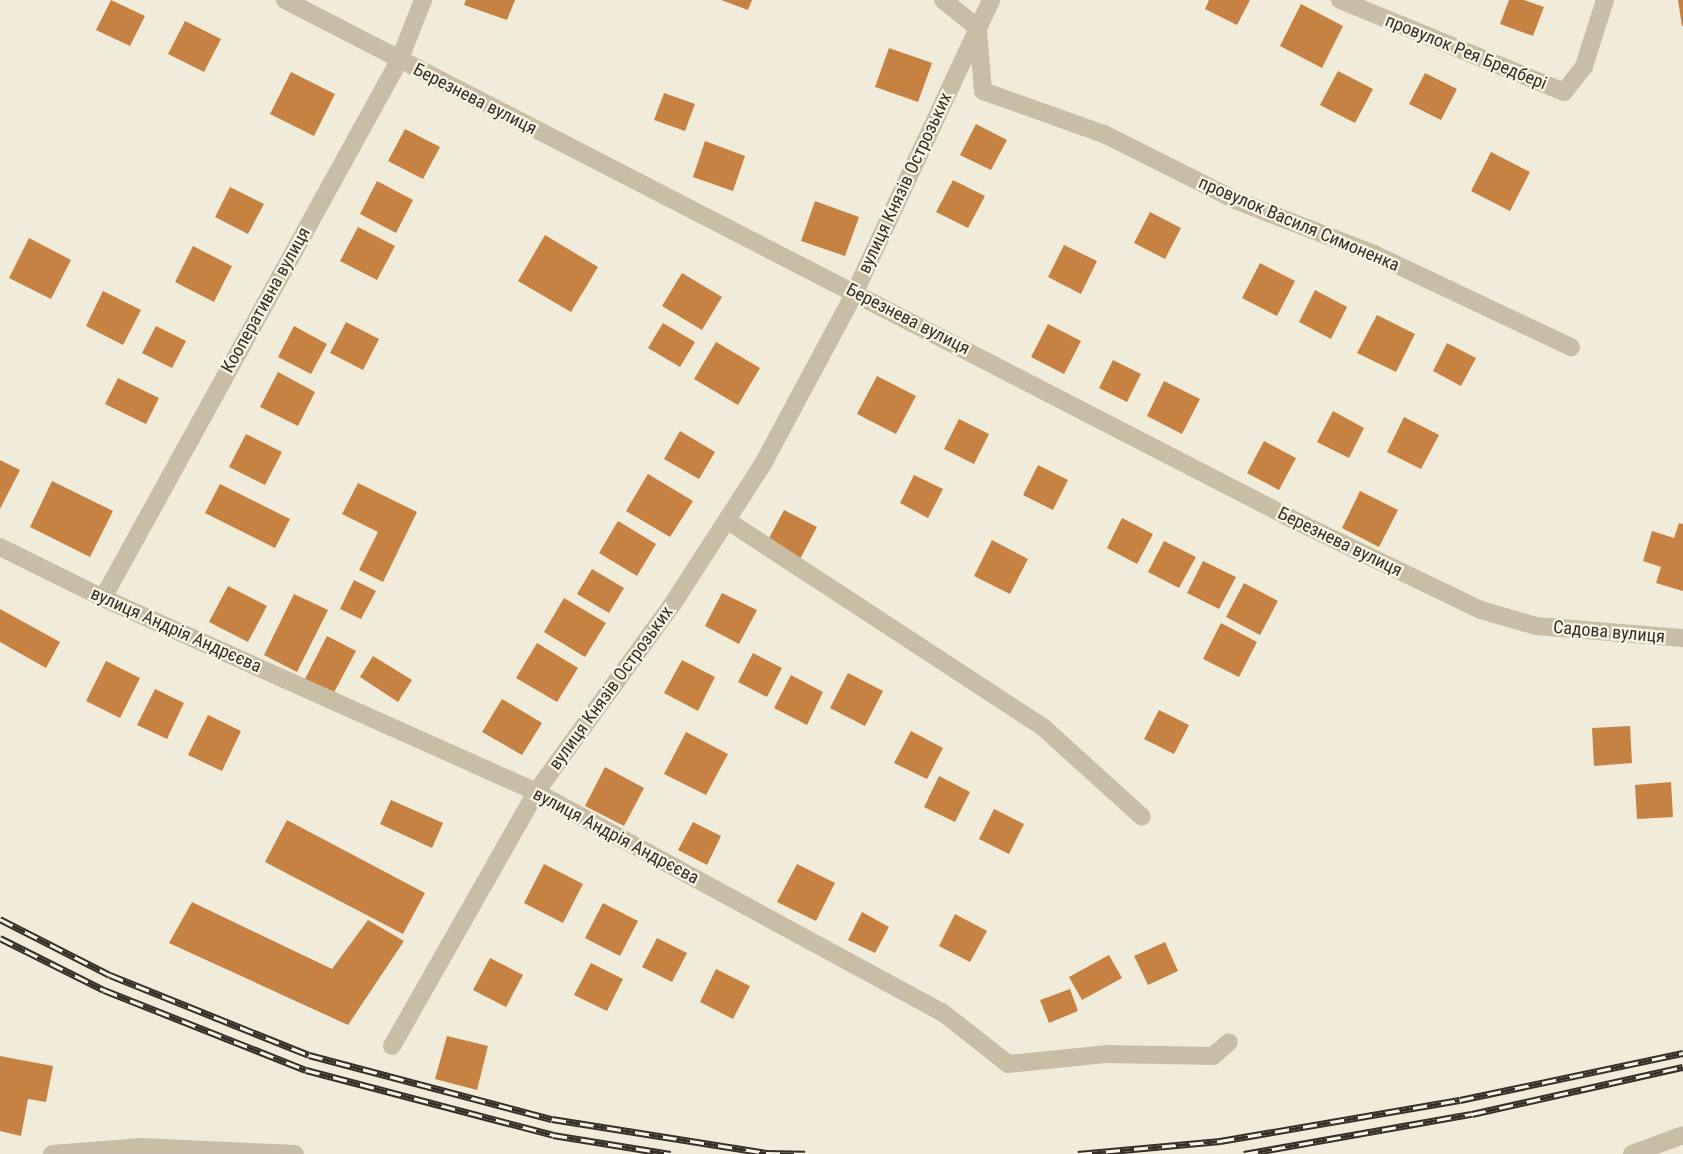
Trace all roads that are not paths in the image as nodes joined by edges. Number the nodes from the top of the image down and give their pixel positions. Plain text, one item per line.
1 (285, 0) edge
2 (423, 0) edge
3 (943, 0) edge
4 (991, 0) edge
5 (1605, 0) edge
6 (1351, 2) edge
7 (978, 28) junction
8 (399, 61) junction
9 (855, 292) junction
10 (1571, 347) dead end
11 (728, 521) junction
12 (0, 547) edge
13 (103, 598) junction
14 (1536, 626) joint
15 (1683, 638) edge
16 (536, 792) junction
17 (1142, 817) dead end
18 (1229, 1042) dead end
19 (392, 1046) dead end
20 (1683, 1136) edge
21 (51, 1154) edge
22 (295, 1154) edge
23 (1632, 1154) edge

1 - 8 street, Березнева вулиця
2 - 8 street, Кооперативна вулиця
3 - 7 street
4 - 7 street, вулиця Князів Острозьких
5 - 6 street, провулок Рея Бредбері
7 - 9 street, вулиця Князів Острозьких
7 - 10 street, провулок Василя Симоненка
8 - 9 street, Березнева вулиця
8 - 13 street, Кооперативна вулиця
9 - 11 street, вулиця Князів Острозьких
9 - 14 street, Березнева вулиця
11 - 16 street, вулиця Князів Острозьких
11 - 17 street
12 - 13 street, вулиця Андрія Андрєєва
13 - 16 street, вулиця Андрія Андрєєва
14 - 15 street, Садова вулиця
16 - 18 street, вулиця Андрія Андрєєва
16 - 19 street, вулиця Князів Острозьких
20 - 23 street
21 - 22 street

